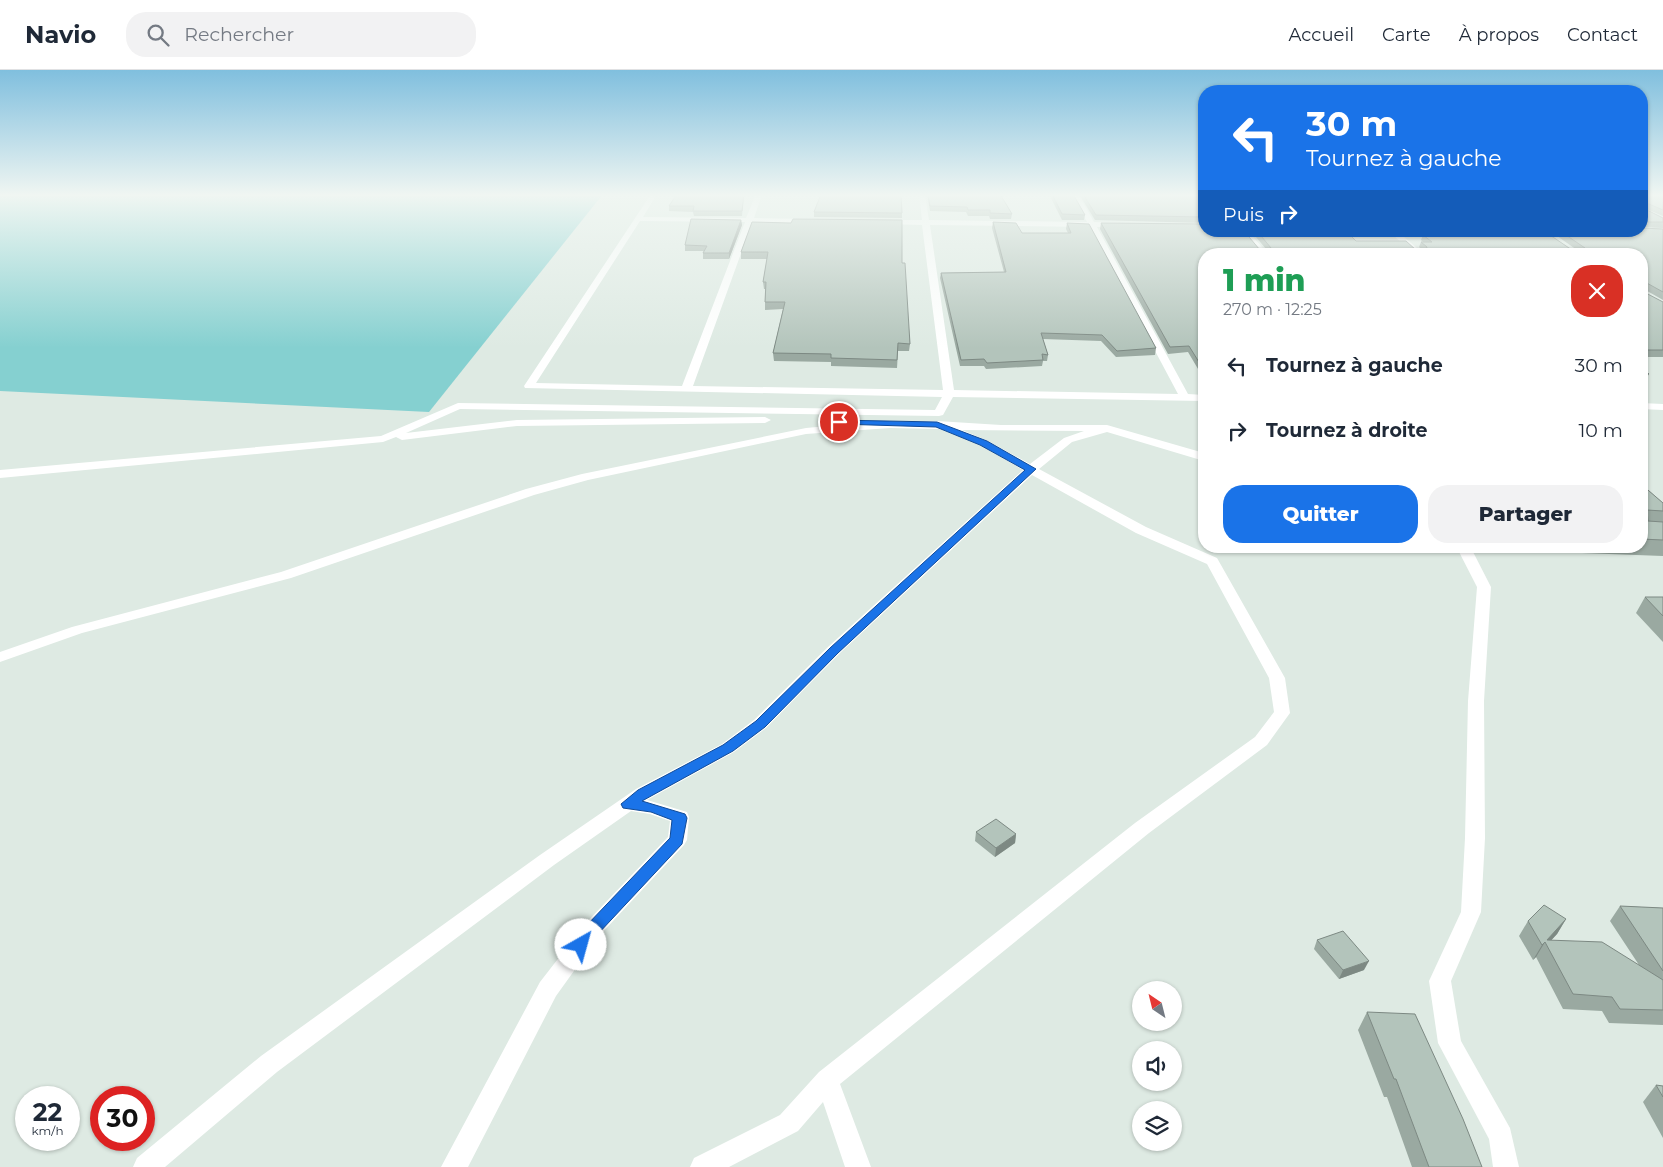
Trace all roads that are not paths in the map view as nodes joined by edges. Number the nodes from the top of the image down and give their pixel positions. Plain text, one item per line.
1 (620, 245) edge
2 (740, 245) edge
3 (928, 245) edge
4 (1101, 245) edge
5 (686, 389) junction
6 (949, 394) junction
7 (1184, 398) junction
8 (1198, 398) edge
9 (1648, 406) edge
10 (1663, 407) edge
11 (893, 424) junction
12 (937, 424) junction
13 (1107, 428) junction
14 (383, 439) junction
15 (1198, 456) edge
16 (1031, 469) junction
17 (0, 474) edge
18 (1467, 553) edge
19 (0, 656) edge
20 (628, 804) junction
21 (827, 1080) junction
22 (146, 1167) edge
23 (454, 1167) edge
24 (703, 1167) edge
25 (858, 1167) edge
26 (1506, 1167) edge

1 - 5 street
2 - 5 street
3 - 6 street
4 - 7 street
5 - 6 street
6 - 7 street
6 - 14 street
7 - 8 street
9 - 10 street
11 - 12 street
11 - 14 street
11 - 19 street
12 - 13 street
12 - 16 street
13 - 15 street
13 - 16 street
14 - 17 street
16 - 20 street
16 - 21 street
18 - 26 street
20 - 22 street
20 - 23 street
21 - 24 street
21 - 25 street

